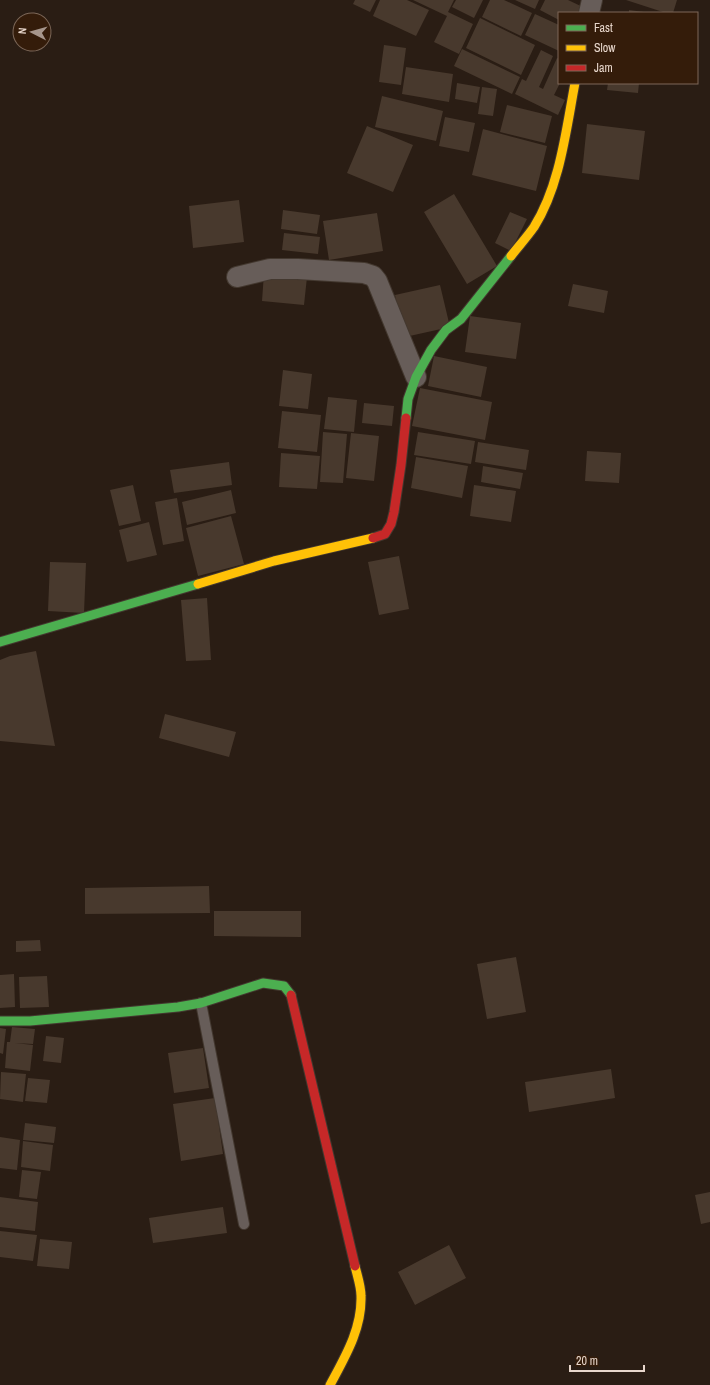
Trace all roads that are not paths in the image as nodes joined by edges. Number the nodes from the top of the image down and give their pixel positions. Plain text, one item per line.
1 (592, 0) edge
2 (588, 12) edge
3 (575, 84) edge
4 (237, 277) dead end
5 (416, 376) junction
6 (0, 642) edge
7 (201, 1002) junction
8 (0, 1022) edge
9 (244, 1224) dead end
10 (330, 1385) edge

1 - 2 street
3 - 5 street
4 - 5 street
5 - 6 street
7 - 8 street
7 - 9 lane
7 - 10 street

